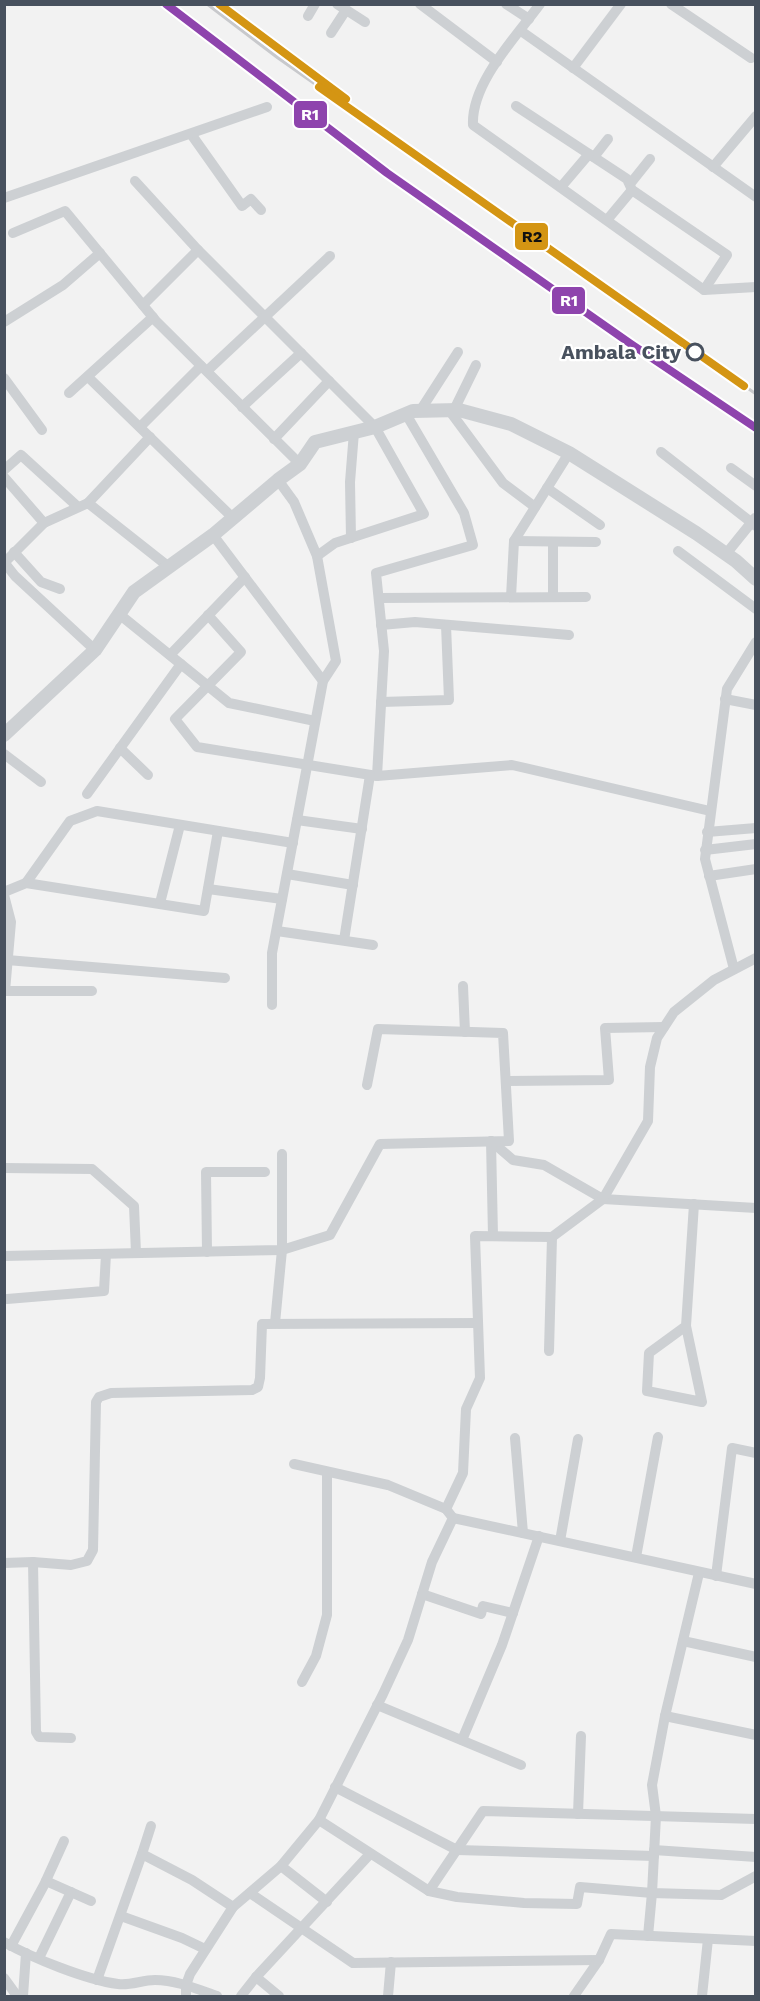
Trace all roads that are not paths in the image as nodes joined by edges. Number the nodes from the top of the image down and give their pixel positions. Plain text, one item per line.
1 (315, 4) edge
2 (420, 4) edge
3 (506, 4) edge
4 (540, 4) edge
5 (621, 4) edge
6 (678, 6) edge
7 (342, 7) edge
8 (308, 16) dead end
9 (529, 19) junction
10 (365, 22) dead end
11 (520, 31) junction
12 (331, 33) dead end
13 (751, 58) dead end
14 (497, 62) junction
15 (573, 68) junction
16 (516, 106) dead end
17 (267, 107) dead end
18 (756, 116) edge
19 (191, 134) junction
20 (608, 139) dead end
21 (591, 155) junction
22 (650, 159) dead end
23 (713, 167) junction
24 (135, 181) dead end
25 (561, 187) junction
26 (631, 187) junction
27 (756, 196) edge
28 (4, 198) edge
29 (261, 210) dead end
30 (607, 220) junction
31 (13, 233) dead end
32 (198, 250) junction
33 (100, 253) junction
34 (330, 256) dead end
35 (756, 287) edge
36 (704, 290) junction
37 (143, 305) junction
38 (153, 317) junction
39 (265, 317) junction
40 (4, 322) edge
41 (458, 352) dead end
42 (301, 353) junction
43 (476, 365) dead end
44 (204, 368) junction
45 (88, 376) junction
46 (4, 378) edge
47 (329, 381) junction
48 (69, 393) dead end
49 (242, 407) junction
50 (452, 410) junction
51 (413, 412) junction
52 (140, 427) junction
53 (375, 428) junction
54 (42, 430) dead end
55 (354, 432) junction
56 (150, 437) junction
57 (274, 439) junction
58 (661, 452) dead end
59 (569, 453) junction
60 (300, 464) junction
61 (731, 468) dead end
62 (4, 470) edge
63 (4, 477) edge
64 (278, 480) junction
65 (756, 486) edge
66 (547, 488) junction
67 (83, 505) junction
68 (535, 507) junction
69 (233, 518) junction
70 (754, 522) edge
71 (44, 523) junction
72 (600, 525) dead end
73 (213, 535) junction
74 (351, 538) junction
75 (514, 541) junction
76 (553, 542) junction
77 (596, 543) dead end
78 (678, 551) dead end
79 (14, 552) junction
80 (726, 554) junction
81 (317, 556) junction
82 (5, 562) edge
83 (169, 567) junction
84 (245, 577) junction
85 (756, 579) edge
86 (60, 589) dead end
87 (511, 597) junction
88 (553, 597) junction
89 (586, 597) dead end
90 (379, 598) junction
91 (756, 609) edge
92 (119, 614) junction
93 (208, 615) junction
94 (381, 625) junction
95 (446, 625) junction
96 (569, 635) dead end
97 (756, 642) edge
98 (95, 650) junction
99 (170, 655) junction
100 (181, 664) junction
101 (323, 681) junction
102 (208, 686) junction
103 (725, 699) junction
104 (381, 702) junction
105 (756, 705) edge
106 (315, 721) junction
107 (5, 732) edge
108 (120, 748) junction
109 (4, 754) edge
110 (307, 764) junction
111 (148, 775) dead end
112 (374, 776) junction
113 (41, 782) dead end
114 (87, 794) dead end
115 (710, 811) junction
116 (297, 820) junction
117 (180, 825) junction
118 (756, 828) edge
119 (362, 829) junction
120 (218, 831) junction
121 (707, 832) junction
122 (293, 843) junction
123 (756, 844) edge
124 (705, 850) junction
125 (756, 869) edge
126 (287, 874) junction
127 (709, 876) junction
128 (26, 883) junction
129 (353, 885) junction
130 (208, 889) junction
131 (4, 893) edge
132 (282, 899) junction
133 (160, 903) junction
134 (276, 931) junction
135 (344, 940) junction
136 (374, 945) dead end
137 (756, 958) edge
138 (7, 960) junction
139 (734, 969) junction
140 (225, 978) dead end
141 (463, 986) dead end
142 (5, 991) edge
143 (92, 992) dead end
144 (272, 1005) dead end
145 (664, 1027) junction
146 (465, 1032) junction
147 (506, 1081) junction
148 (367, 1085) dead end
149 (491, 1141) junction
150 (282, 1154) dead end
151 (4, 1168) edge
152 (265, 1172) dead end
153 (603, 1199) junction
154 (694, 1204) junction
155 (756, 1208) edge
156 (493, 1236) junction
157 (552, 1237) junction
158 (282, 1250) junction
159 (207, 1252) junction
160 (135, 1253) junction
161 (106, 1254) junction
162 (4, 1256) edge
163 (7, 1299) dead end
164 (274, 1323) junction
165 (478, 1323) junction
166 (686, 1326) junction
167 (549, 1351) dead end
168 (658, 1437) dead end
169 (515, 1438) dead end
170 (578, 1439) dead end
171 (756, 1453) edge
172 (294, 1464) dead end
173 (327, 1472) junction
174 (450, 1513) junction
175 (523, 1533) junction
176 (539, 1536) junction
177 (560, 1541) junction
178 (636, 1557) junction
179 (33, 1562) junction
180 (4, 1563) edge
181 (699, 1573) junction
182 (716, 1576) junction
183 (756, 1584) edge
184 (422, 1594) junction
185 (513, 1613) junction
186 (683, 1641) junction
187 (756, 1657) edge
188 (302, 1682) dead end
189 (377, 1706) junction
190 (665, 1716) junction
191 (756, 1735) edge
192 (581, 1736) dead end
193 (70, 1738) dead end
194 (462, 1740) junction
195 (521, 1765) dead end
196 (335, 1786) junction
197 (578, 1814) junction
198 (656, 1816) junction
199 (756, 1819) edge
200 (319, 1820) junction
201 (151, 1826) dead end
202 (64, 1841) dead end
203 (457, 1850) junction
204 (654, 1853) junction
205 (142, 1854) junction
206 (370, 1854) junction
207 (756, 1857) edge
208 (282, 1866) junction
209 (756, 1876) edge
210 (46, 1881) junction
211 (429, 1890) junction
212 (71, 1892) junction
213 (250, 1893) junction
214 (652, 1893) junction
215 (91, 1901) dead end
216 (327, 1902) junction
217 (233, 1907) junction
218 (121, 1916) junction
219 (302, 1928) junction
220 (648, 1936) junction
221 (708, 1939) junction
222 (756, 1941) edge
223 (8, 1944) edge
224 (205, 1949) junction
225 (26, 1953) junction
226 (39, 1958) junction
227 (599, 1960) junction
228 (391, 1962) junction
229 (256, 1977) junction
230 (4, 1978) edge
231 (97, 1980) junction
232 (186, 1991) edge
233 (17, 1996) edge
234 (23, 1996) edge
235 (217, 1996) edge
236 (241, 1996) edge
237 (279, 1996) edge
238 (388, 1996) edge
239 (574, 1996) edge
240 (702, 1996) edge

1 - 8 street
2 - 14 street
3 - 9 street
4 - 9 street
5 - 15 street
6 - 13 street
7 - 10 street
7 - 12 street
9 - 11 street
11 - 14 street
11 - 15 street
14 - 25 street
15 - 23 street
16 - 21 street
17 - 19 street
18 - 23 street
19 - 28 street
19 - 29 street
20 - 21 street
21 - 25 street
21 - 26 street
22 - 26 street
23 - 27 street
24 - 32 street
25 - 30 street
26 - 30 street
26 - 36 street
30 - 36 street
31 - 33 street
32 - 37 street
32 - 39 street
33 - 37 street
33 - 40 street
34 - 39 street
35 - 36 street
37 - 38 street
38 - 44 street
38 - 45 street
39 - 42 street
39 - 44 street
41 - 51 street
42 - 47 street
42 - 49 street
43 - 50 street
44 - 49 street
44 - 52 street
45 - 48 street
45 - 52 street
46 - 54 street
47 - 53 street
47 - 57 street
49 - 57 street
50 - 51 street
50 - 59 street
50 - 68 street
51 - 53 street
51 - 90 street
52 - 56 street
53 - 55 street
53 - 74 street
55 - 60 street
55 - 74 street
56 - 67 street
56 - 69 street
57 - 60 street
58 - 70 street
59 - 66 street
59 - 80 street
60 - 64 street
61 - 65 street
62 - 67 street
63 - 71 street
64 - 69 street
64 - 81 street
66 - 68 street
66 - 72 street
67 - 71 street
67 - 83 street
68 - 75 street
69 - 73 street
70 - 80 street
71 - 79 street
73 - 83 street
73 - 84 street
74 - 81 street
75 - 76 street
75 - 87 street
76 - 77 street
76 - 88 street
78 - 91 street
79 - 82 street
79 - 86 street
80 - 85 street
81 - 101 street
82 - 98 street
83 - 92 street
84 - 93 street
84 - 101 street
87 - 88 street
87 - 90 street
88 - 89 street
90 - 94 street
92 - 98 street
92 - 99 street
93 - 99 street
93 - 102 street
94 - 95 street
94 - 104 street
95 - 96 street
95 - 104 street
97 - 103 street
98 - 107 street
99 - 100 street
100 - 102 street
100 - 108 street
101 - 106 street
102 - 106 street
102 - 110 street
103 - 105 street
103 - 115 street
104 - 112 street
106 - 110 street
108 - 111 street
108 - 114 street
109 - 113 street
110 - 112 street
110 - 116 street
112 - 115 street
112 - 119 street
115 - 121 street
116 - 119 street
116 - 122 street
117 - 120 street
117 - 128 street
117 - 133 street
118 - 121 street
119 - 129 street
120 - 122 street
120 - 130 street
121 - 124 street
122 - 126 street
123 - 124 street
124 - 127 street
125 - 127 street
126 - 129 street
126 - 132 street
127 - 139 street
128 - 131 street
128 - 133 street
129 - 135 street
130 - 132 street
130 - 133 street
131 - 138 street
132 - 134 street
134 - 135 street
134 - 144 street
135 - 136 street
137 - 139 street
138 - 140 street
138 - 142 street
139 - 145 street
141 - 146 street
142 - 143 street
145 - 147 street
145 - 153 street
146 - 147 street
146 - 148 street
147 - 149 street
149 - 153 street
149 - 156 street
149 - 158 street
150 - 158 street
151 - 160 street
152 - 159 street
153 - 154 street
153 - 157 street
154 - 155 street
154 - 166 street
156 - 157 street
156 - 165 street
157 - 167 street
158 - 159 street
158 - 164 street
159 - 160 street
160 - 161 street
161 - 162 street
161 - 163 street
164 - 165 street
164 - 179 street
165 - 174 street
166 - 166 street
168 - 178 street
169 - 175 street
170 - 177 street
171 - 182 street
172 - 173 street
173 - 174 street
173 - 188 street
174 - 175 street
174 - 184 street
175 - 176 street
176 - 177 street
176 - 185 street
177 - 178 street
178 - 181 street
179 - 180 street
179 - 193 street
181 - 182 street
181 - 186 street
182 - 183 street
184 - 185 street
184 - 189 street
185 - 194 street
186 - 187 street
186 - 190 street
189 - 194 street
189 - 196 street
190 - 191 street
190 - 198 street
192 - 197 street
194 - 195 street
196 - 200 street
196 - 203 street
197 - 198 street
197 - 203 street
198 - 199 street
198 - 204 street
200 - 206 street
200 - 208 street
201 - 205 street
202 - 210 street
203 - 204 street
203 - 211 street
204 - 207 street
204 - 214 street
205 - 217 street
205 - 218 street
206 - 211 street
206 - 216 street
208 - 213 street
208 - 216 street
209 - 214 street
210 - 212 street
210 - 223 street
211 - 214 street
212 - 215 street
212 - 226 street
213 - 217 street
213 - 219 street
214 - 220 street
216 - 219 street
217 - 224 street
218 - 224 street
218 - 231 street
219 - 228 street
219 - 229 street
220 - 221 street
220 - 227 street
221 - 222 street
221 - 240 street
223 - 225 street
224 - 232 street
225 - 226 street
225 - 234 street
226 - 231 street
227 - 228 street
227 - 239 street
228 - 238 street
229 - 236 street
229 - 237 street
230 - 233 street
231 - 232 street
232 - 235 street

